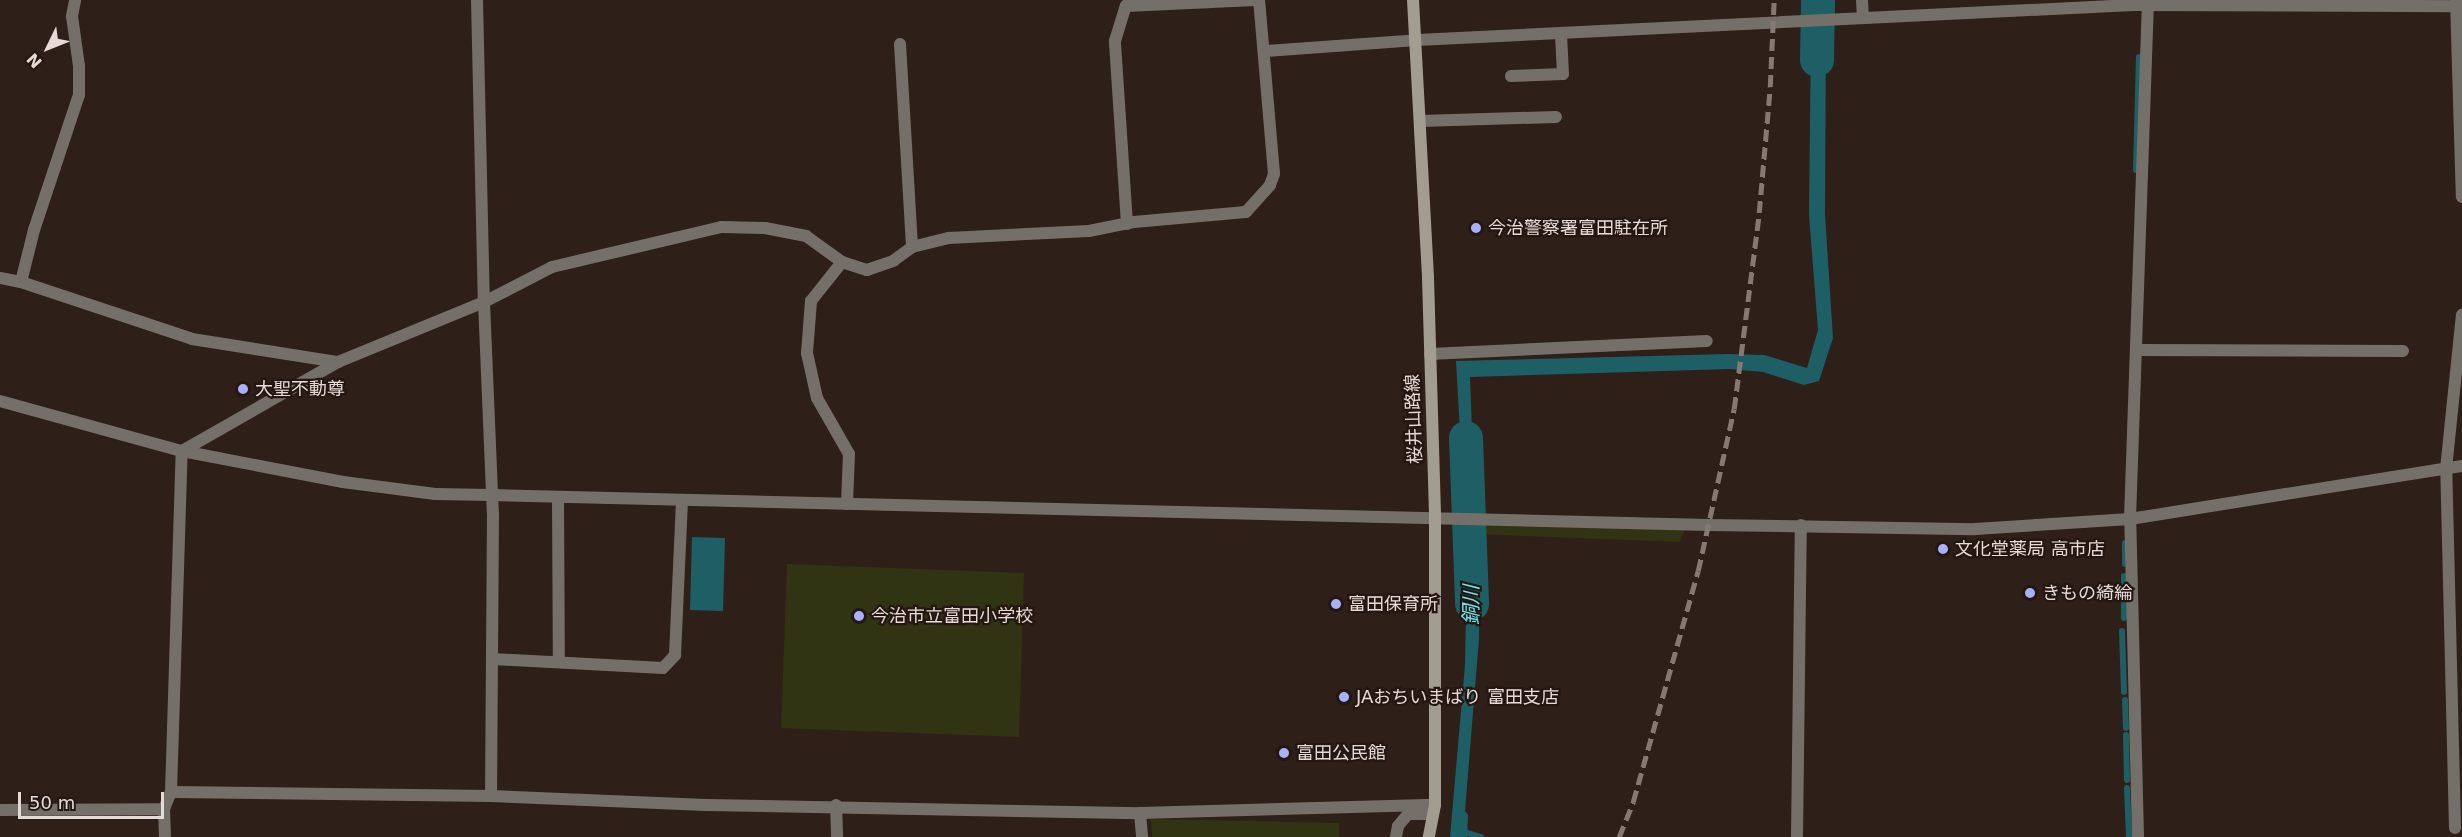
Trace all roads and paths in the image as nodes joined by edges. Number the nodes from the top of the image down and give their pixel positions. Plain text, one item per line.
1 (75, 0) edge
2 (477, 0) edge
3 (1257, 0) edge
4 (1413, 0) edge
5 (1862, 0) edge
6 (2148, 3) edge
7 (2458, 4) edge
8 (1863, 17) junction
9 (1561, 34) junction
10 (1417, 40) junction
11 (900, 44) dead end
12 (1265, 51) junction
13 (1511, 76) dead end
14 (1556, 117) dead end
15 (1420, 121) junction
16 (2462, 197) edge
17 (1127, 224) junction
18 (912, 247) junction
19 (842, 262) junction
20 (0, 278) edge
21 (21, 282) junction
22 (484, 302) junction
23 (2462, 315) edge
24 (1707, 341) dead end
25 (2137, 350) junction
26 (2403, 351) dead end
27 (1430, 354) junction
28 (339, 362) junction
29 (0, 401) edge
30 (182, 451) junction
31 (2462, 466) edge
32 (2446, 469) junction
33 (490, 495) junction
34 (558, 497) junction
35 (682, 500) junction
36 (847, 504) junction
37 (1435, 518) junction
38 (2130, 519) junction
39 (1801, 525) junction
40 (2456, 585) edge
41 (492, 659) junction
42 (560, 662) junction
43 (171, 792) junction
44 (491, 796) junction
45 (836, 805) junction
46 (164, 809) junction
47 (0, 810) edge
48 (1434, 810) junction
49 (1140, 813) junction
50 (2457, 831) edge
51 (165, 837) edge
52 (837, 837) edge
53 (1142, 837) edge
54 (1396, 837) edge
55 (1429, 837) edge
56 (1797, 837) edge
57 (2138, 837) edge

1 - 21 street
2 - 22 street
3 - 12 street
3 - 17 street
4 - 10 main road, 桜井山路線
5 - 8 street
6 - 7 street
6 - 8 street
6 - 25 street
7 - 16 street
8 - 9 street
9 - 10 street
9 - 13 street
10 - 12 street
10 - 15 main road, 桜井山路線
11 - 18 street
12 - 17 street
14 - 15 street
15 - 27 main road, 桜井山路線
17 - 18 street
18 - 19 street
19 - 22 street
19 - 36 street
20 - 21 street
21 - 28 street
22 - 28 street
22 - 33 street
23 - 32 street
24 - 27 street
25 - 26 street
25 - 38 street
27 - 37 main road, 桜井山路線
28 - 30 street
29 - 30 street
30 - 33 street
30 - 43 street
31 - 32 street
32 - 38 street
32 - 40 street
33 - 34 street
33 - 41 street
34 - 35 street
34 - 42 street
35 - 36 street
35 - 42 street
36 - 37 street
37 - 39 street
37 - 48 main road, 桜井山路線
38 - 39 street
38 - 57 street
39 - 56 street
40 - 50 street
41 - 42 street
41 - 44 street
43 - 44 street
43 - 46 street
44 - 45 street
45 - 49 street
45 - 52 street
46 - 47 street
46 - 51 street
48 - 49 street
48 - 54 street
48 - 55 main road, 桜井山路線
49 - 53 street

